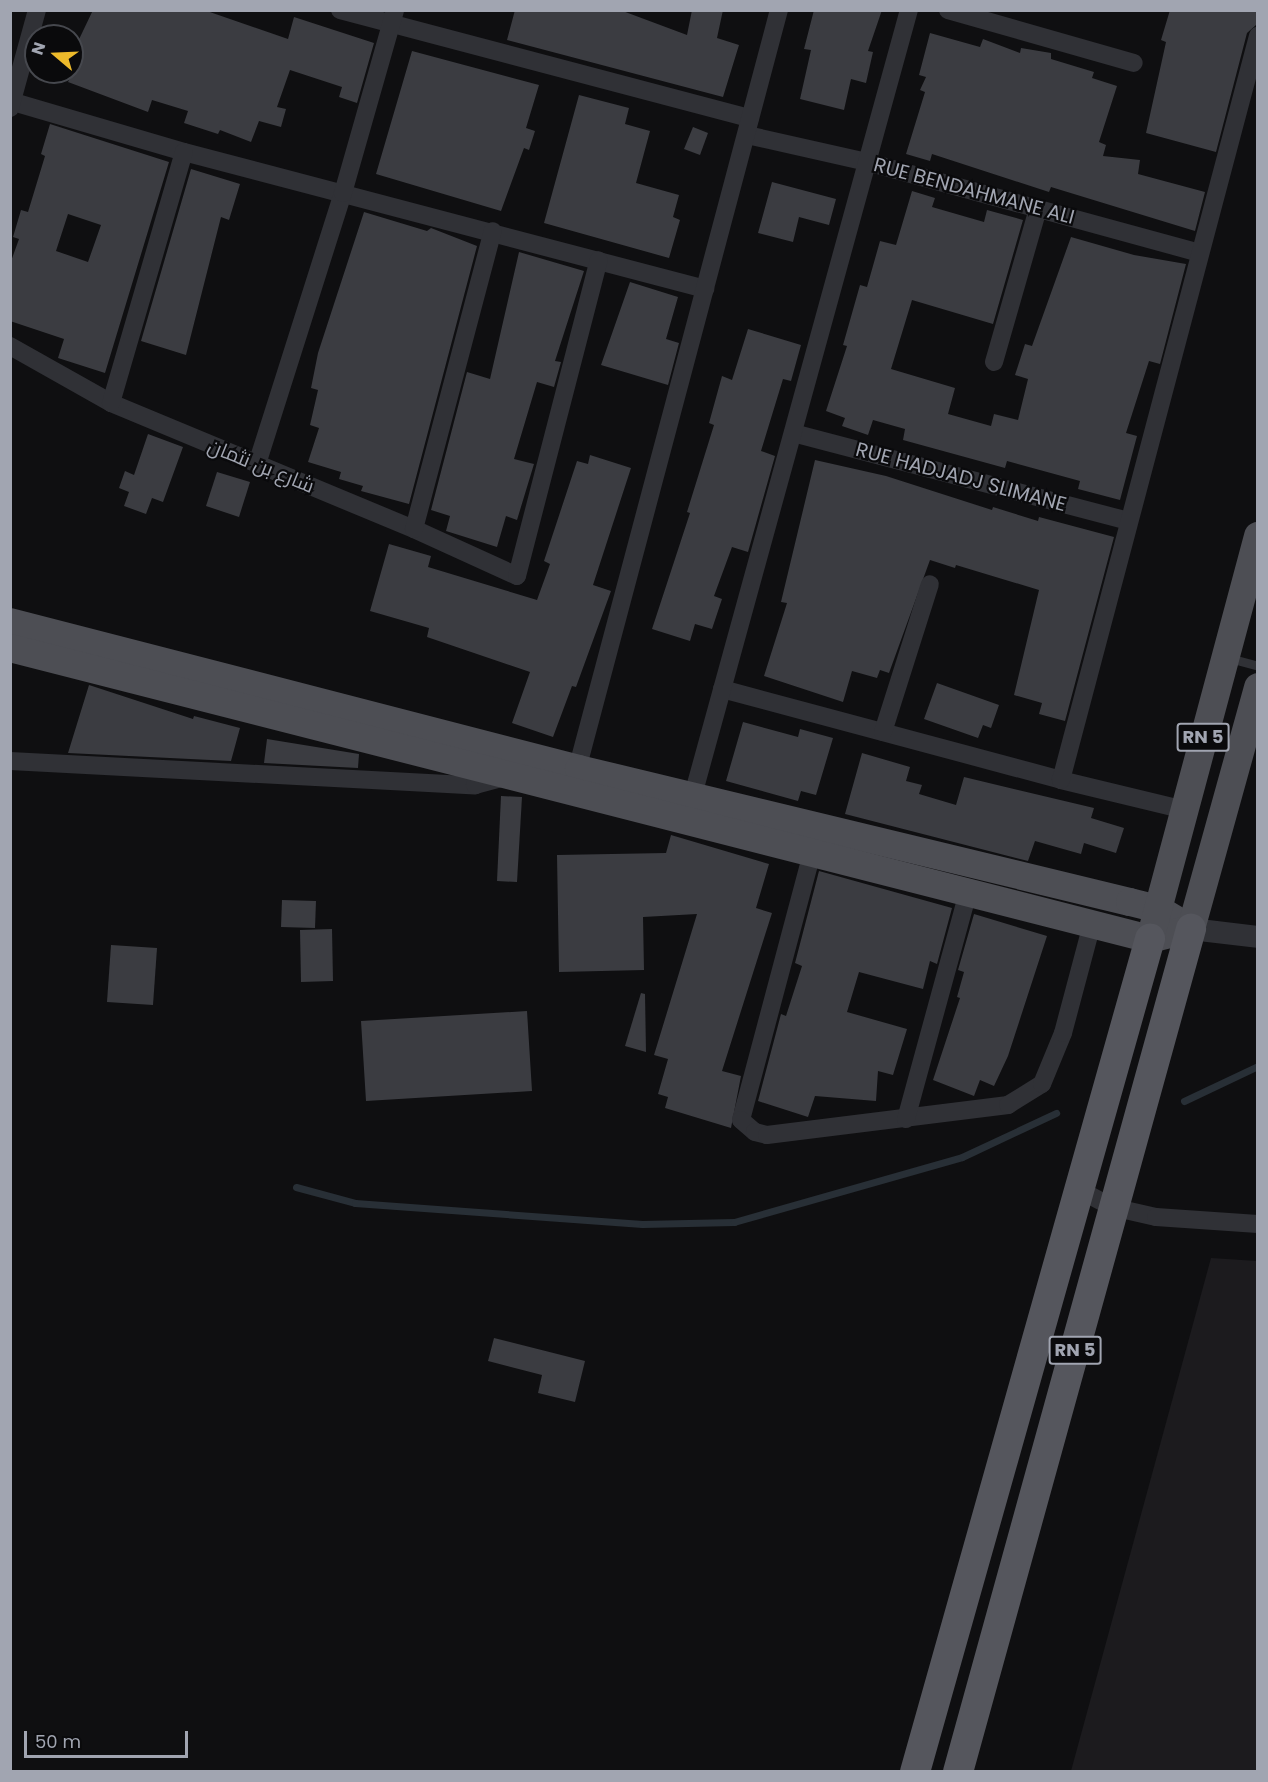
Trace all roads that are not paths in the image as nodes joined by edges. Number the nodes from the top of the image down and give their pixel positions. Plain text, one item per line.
1 (37, 10) edge
2 (340, 10) edge
3 (779, 10) edge
4 (909, 10) edge
5 (948, 10) edge
6 (393, 17) edge
7 (1257, 36) edge
8 (1134, 63) dead end
9 (11, 103) edge
10 (748, 127) junction
11 (184, 152) junction
12 (867, 162) junction
13 (343, 193) junction
14 (1038, 209) junction
15 (493, 231) junction
16 (1200, 253) junction
17 (599, 260) junction
18 (705, 289) junction
19 (10, 346) edge
20 (994, 362) dead end
21 (111, 403) junction
22 (793, 433) junction
23 (257, 464) junction
24 (1129, 521) junction
25 (414, 529) junction
26 (1257, 536) edge
27 (930, 584) dead end
28 (10, 622) edge
29 (10, 648) edge
30 (1224, 657) junction
31 (1257, 666) edge
32 (1257, 687) edge
33 (722, 689) junction
34 (883, 732) junction
35 (10, 761) edge
36 (514, 774) junction
37 (575, 779) junction
38 (1061, 780) junction
39 (693, 795) junction
40 (1185, 810) junction
41 (812, 853) junction
42 (968, 892) junction
43 (1158, 909) junction
44 (1092, 924) junction
45 (1191, 929) junction
46 (1257, 937) edge
47 (1150, 939) junction
48 (906, 1119) junction
49 (1078, 1189) junction
50 (1112, 1207) junction
51 (1257, 1224) edge
52 (1039, 1330) junction
53 (1078, 1341) junction
54 (915, 1772) edge
55 (958, 1772) edge

1 - 9 street
2 - 6 street, RUE BENDAHMANE ALI
3 - 10 street
4 - 12 street
5 - 8 street
6 - 10 street, RUE BENDAHMANE ALI
6 - 13 street
7 - 16 street
9 - 11 street
10 - 12 street, RUE BENDAHMANE ALI
10 - 18 street
11 - 13 street
11 - 21 street
12 - 14 street, RUE BENDAHMANE ALI
12 - 22 street
13 - 15 street
13 - 23 street
14 - 16 street, RUE BENDAHMANE ALI
14 - 20 street
15 - 17 street
15 - 25 street
16 - 24 street
17 - 18 street
17 - 25 street, شارع بن نثمان
18 - 37 street
19 - 21 street, شارع بن نثمان
21 - 23 street, شارع بن نثمان
22 - 24 street, RUE HADJADJ SLIMANE
22 - 33 street
23 - 25 street, شارع بن نثمان
24 - 38 street
26 - 30 main road, RN 5
27 - 34 street
28 - 37 main road
29 - 36 main road
30 - 31 lane
30 - 40 main road, RN 5
32 - 45 main road, RN 5
33 - 34 street
33 - 39 street
34 - 38 street
35 - 36 street
36 - 37 main road
37 - 39 main road
37 - 41 main road
38 - 40 street
39 - 43 main road
40 - 43 main road, RN 5
41 - 42 main road
41 - 48 street
42 - 44 main road
42 - 48 street
43 - 45 main road
43 - 47 main road, RN 5
44 - 47 main road
44 - 48 street
45 - 46 street
45 - 47 main road
45 - 50 highway, RN 5
47 - 49 highway, RN 5
49 - 50 street
49 - 52 highway, RN 5
50 - 51 street
50 - 53 highway, RN 5
52 - 53 highway
52 - 54 highway, RN 5
53 - 55 highway, RN 5

